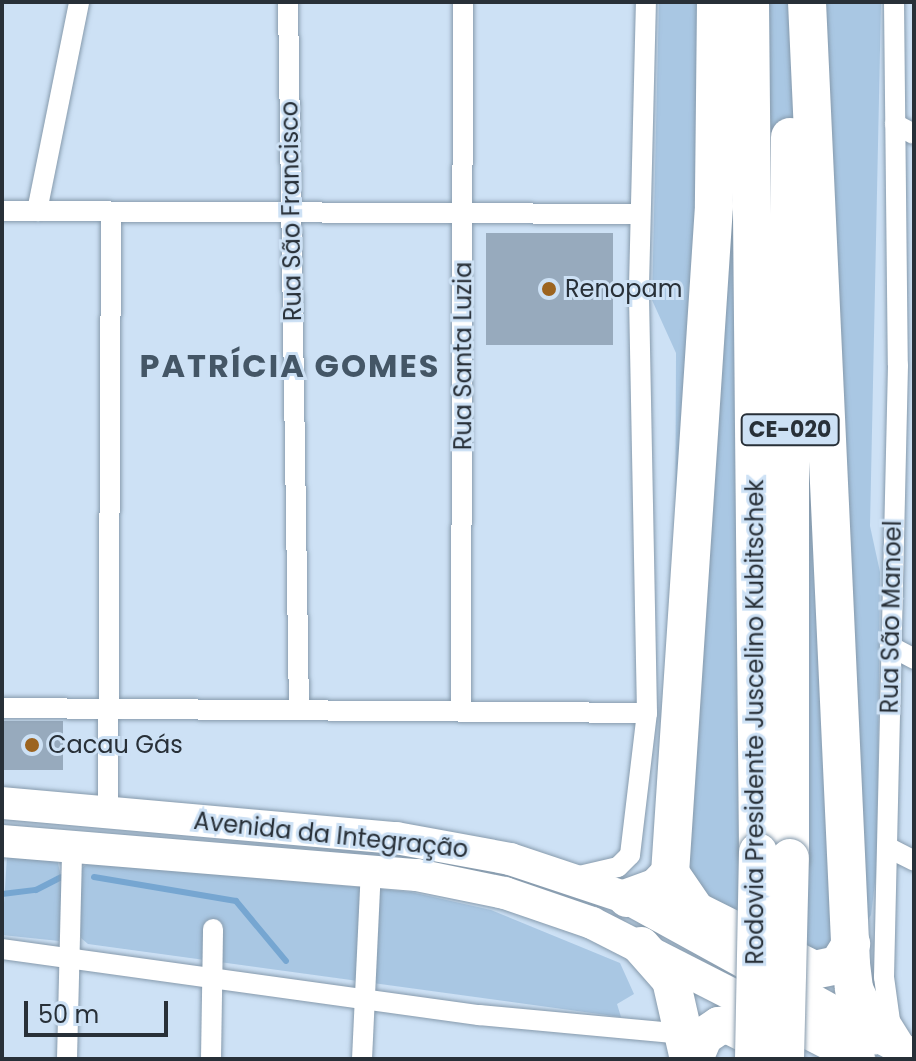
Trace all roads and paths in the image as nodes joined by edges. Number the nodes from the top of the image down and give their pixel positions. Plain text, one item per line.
1 (79, 2) edge
2 (288, 2) edge
3 (463, 2) edge
4 (646, 2) edge
5 (716, 2) edge
6 (750, 2) edge
7 (790, 2) edge
8 (807, 2) edge
9 (894, 2) edge
10 (895, 124) junction
11 (914, 134) edge
12 (2, 211) edge
13 (37, 211) junction
14 (111, 213) junction
15 (464, 213) junction
16 (639, 214) junction
17 (291, 215) junction
18 (894, 449) junction
19 (914, 459) edge
20 (890, 646) junction
21 (914, 659) edge
22 (2, 708) edge
23 (112, 708) junction
24 (299, 708) junction
25 (461, 710) junction
26 (647, 713) junction
27 (2, 803) edge
28 (108, 813) junction
29 (2, 841) edge
30 (72, 847) junction
31 (889, 848) junction
32 (774, 855) junction
33 (914, 861) edge
34 (371, 871) junction
35 (670, 873) junction
36 (572, 878) junction
37 (627, 898) junction
38 (213, 929) dead end
39 (851, 944) junction
40 (641, 946) junction
41 (2, 949) edge
42 (69, 955) junction
43 (212, 977) junction
44 (365, 1000) junction
45 (873, 1051) edge
46 (690, 1054) edge
47 (914, 1055) edge
48 (67, 1059) edge
49 (211, 1059) edge
50 (362, 1059) edge
51 (754, 1059) edge
52 (785, 1059) edge
53 (798, 1059) edge

1 - 13 street
2 - 17 street, Rua São Francisco
3 - 15 street, Rua Santa Luzia
4 - 16 street
5 - 35 highway
6 - 32 highway, Rodovia Presidente Juscelino Kubitschek / CE-020
7 - 32 highway, Rodovia Presidente Juscelino Kubitschek / CE-020
8 - 39 highway
9 - 10 street, Rua São Manoel
10 - 11 street
10 - 18 street, Rua São Manoel
12 - 13 street
13 - 14 street
14 - 17 street
14 - 23 street
15 - 16 street
15 - 17 street
15 - 25 street, Rua Santa Luzia
16 - 26 street
17 - 24 street, Rua São Francisco
18 - 19 street
18 - 20 street, Rua São Manoel
20 - 21 street
20 - 31 street, Rua São Manoel
22 - 23 street
23 - 24 street
23 - 28 street
24 - 25 street
25 - 26 street
26 - 36 street
27 - 28 main road, Avenida da Integração
28 - 36 main road, Avenida da Integração
29 - 30 main road, Avenida da Integração
30 - 34 main road, Avenida da Integração
30 - 42 street
31 - 33 street
31 - 47 street, Rua São Manoel
32 - 51 highway, Rodovia Presidente Juscelino Kubitschek / CE-020, bridge
32 - 52 highway, Rodovia Presidente Juscelino Kubitschek / CE-020, bridge
34 - 40 main road, Avenida da Integração
34 - 44 street
35 - 37 highway
35 - 39 highway
36 - 37 main road, Avenida da Integração
37 - 45 main road, Avenida da Integração
38 - 43 street
39 - 45 highway
40 - 45 main road, Avenida da Integração
40 - 46 highway
41 - 42 street
42 - 43 street
42 - 48 street
43 - 44 street
43 - 49 street
44 - 46 street
44 - 50 street
45 - 47 main road
46 - 53 highway

